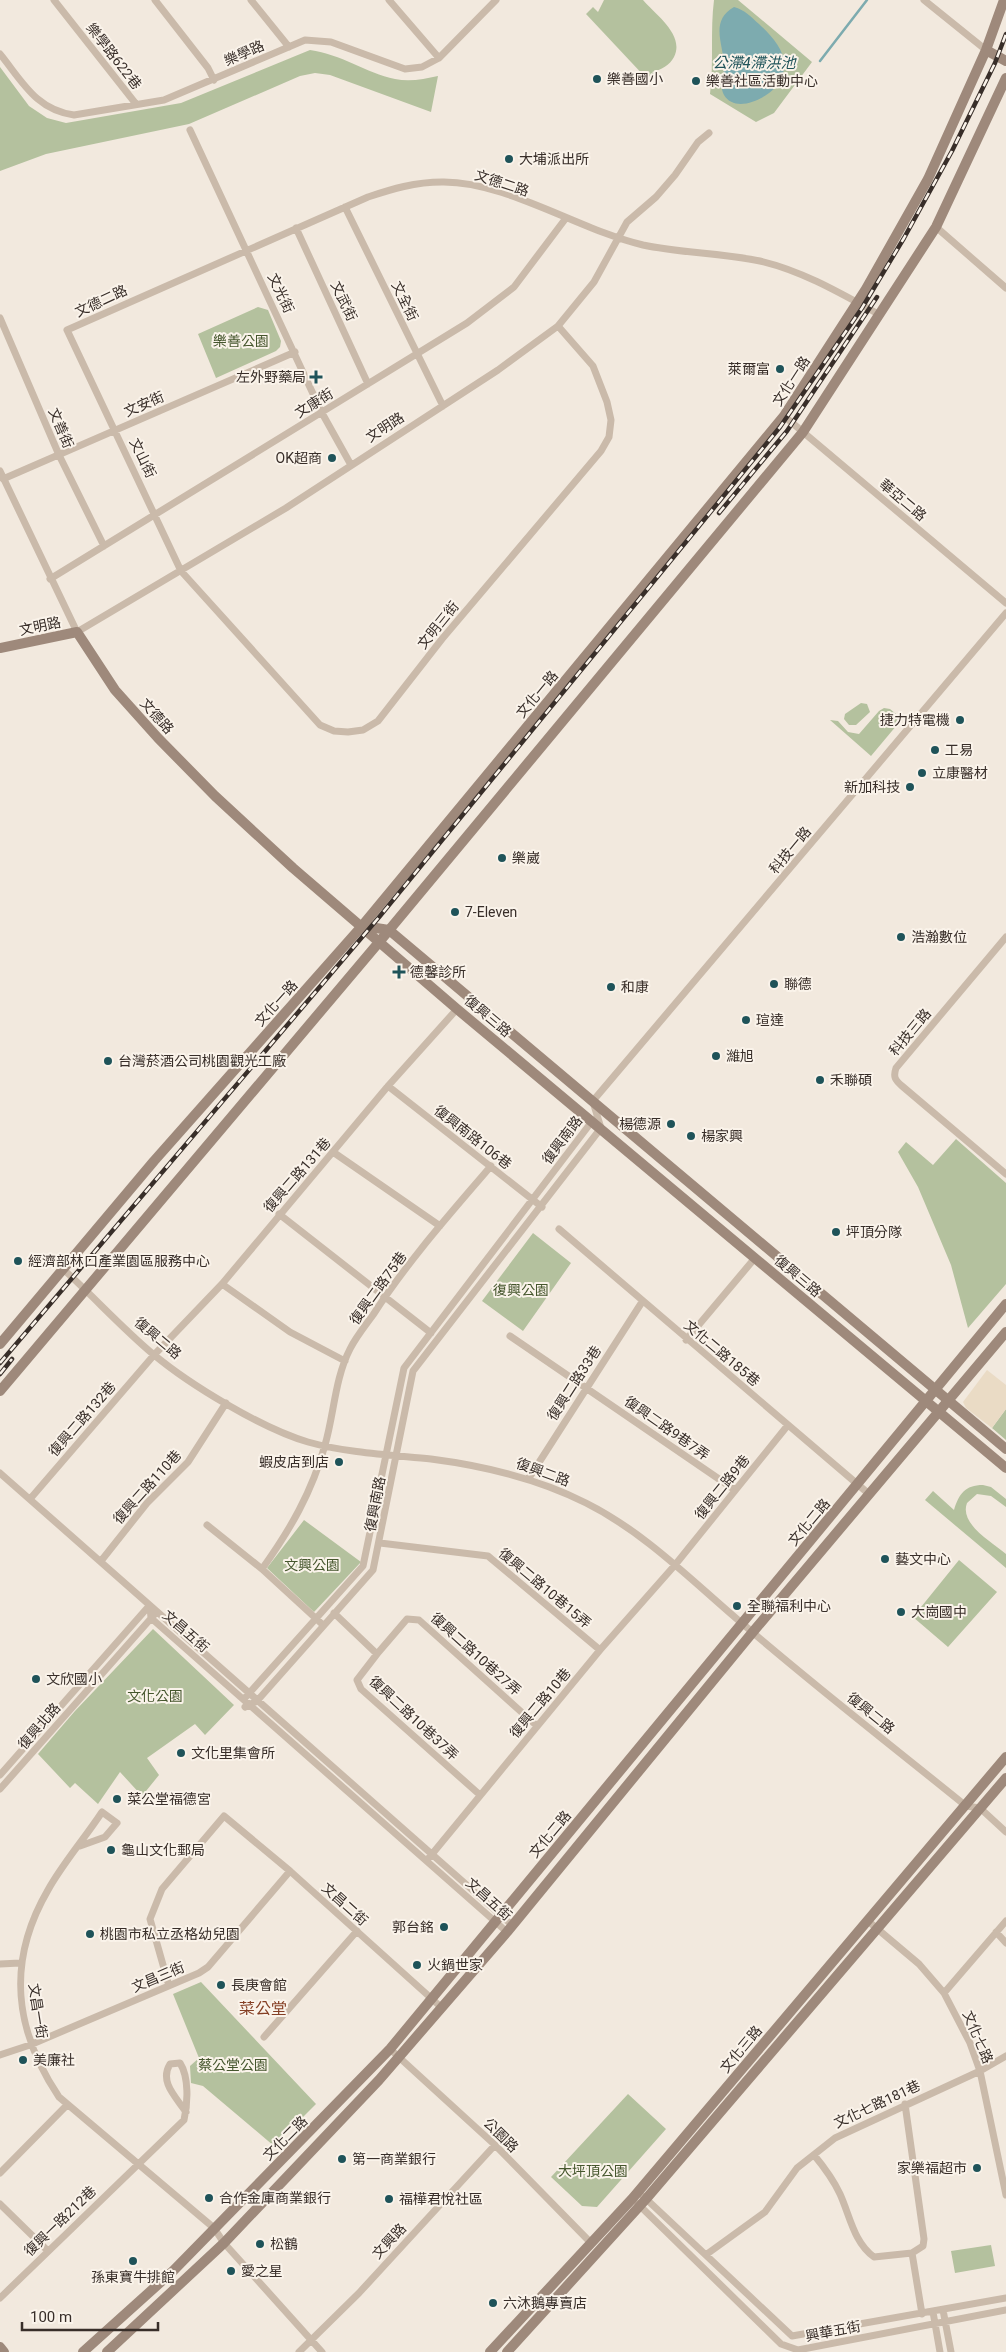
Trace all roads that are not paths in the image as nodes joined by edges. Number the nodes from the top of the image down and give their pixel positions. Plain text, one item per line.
1 (54, 0) edge
2 (155, 0) edge
3 (251, 0) edge
4 (389, 0) edge
5 (496, 0) edge
6 (924, 0) edge
7 (1004, 0) edge
8 (289, 47) junction
9 (986, 50) junction
10 (0, 54) edge
11 (439, 58) junction
12 (1006, 61) edge
13 (1006, 78) edge
14 (214, 80) junction
15 (136, 104) junction
16 (190, 130) dead end
17 (709, 132) dead end
18 (346, 207) junction
19 (566, 218) junction
20 (296, 228) junction
21 (936, 228) junction
22 (618, 238) junction
23 (246, 250) junction
24 (1006, 288) edge
25 (857, 303) junction
26 (880, 315) junction
27 (0, 318) edge
28 (558, 326) junction
29 (67, 330) joint
30 (295, 352) junction
31 (416, 354) junction
32 (368, 384) junction
33 (443, 406) junction
34 (322, 413) junction
35 (784, 416) junction
36 (115, 430) junction
37 (803, 432) junction
38 (59, 455) junction
39 (351, 465) junction
40 (2, 475) edge
41 (156, 514) junction
42 (104, 546) junction
43 (181, 571) junction
44 (50, 579) junction
45 (1006, 603) edge
46 (1006, 613) edge
47 (77, 632) junction
48 (0, 648) edge
49 (362, 926) junction
50 (389, 930) junction
51 (1006, 937) edge
52 (380, 940) junction
53 (457, 1009) junction
54 (388, 1086) junction
55 (592, 1102) junction
56 (597, 1125) junction
57 (333, 1152) junction
58 (491, 1166) junction
59 (1006, 1174) edge
60 (694, 1188) junction
61 (533, 1199) junction
62 (685, 1199) junction
63 (542, 1206) junction
64 (279, 1214) junction
65 (440, 1226) junction
66 (560, 1229) dead end
67 (755, 1258) junction
68 (64, 1269) junction
69 (222, 1284) junction
70 (85, 1289) junction
71 (384, 1297) junction
72 (642, 1302) junction
73 (1006, 1304) edge
74 (1006, 1332) edge
75 (431, 1333) junction
76 (510, 1336) dead end
77 (686, 1340) junction
78 (0, 1344) edge
79 (154, 1354) junction
80 (345, 1361) junction
81 (586, 1386) junction
82 (0, 1390) edge
83 (935, 1392) junction
84 (927, 1402) junction
85 (948, 1402) junction
86 (226, 1403) junction
87 (940, 1412) junction
88 (393, 1421) junction
89 (403, 1423) junction
90 (788, 1425) junction
91 (325, 1445) junction
92 (1006, 1449) edge
93 (386, 1454) junction
94 (397, 1456) junction
95 (1006, 1468) edge
96 (0, 1473) edge
97 (528, 1478) junction
98 (858, 1484) junction
99 (735, 1490) junction
100 (869, 1494) junction
101 (30, 1499) junction
102 (208, 1525) dead end
103 (380, 1544) junction
104 (101, 1561) junction
105 (675, 1565) junction
106 (262, 1569) junction
107 (150, 1606) junction
108 (334, 1613) junction
109 (154, 1615) junction
110 (316, 1617) junction
111 (742, 1624) junction
112 (323, 1625) junction
113 (752, 1632) junction
114 (600, 1650) junction
115 (377, 1654) junction
116 (249, 1701) junction
117 (58, 1709) junction
118 (65, 1715) junction
119 (537, 1726) junction
120 (1006, 1757) edge
121 (0, 1775) edge
122 (1006, 1778) edge
123 (0, 1789) edge
124 (480, 1795) junction
125 (966, 1806) junction
126 (980, 1808) junction
127 (1006, 1832) edge
128 (80, 1846) junction
129 (430, 1857) junction
130 (290, 1871) junction
131 (498, 1918) junction
132 (868, 1921) junction
133 (1006, 1921) edge
134 (510, 1928) junction
135 (878, 1928) junction
136 (357, 1931) junction
137 (996, 1932) junction
138 (1006, 1943) edge
139 (20, 1962) junction
140 (0, 1964) edge
141 (169, 1986) junction
142 (944, 1993) junction
143 (432, 1999) junction
144 (442, 2008) junction
145 (264, 2037) dead end
146 (30, 2046) junction
147 (390, 2049) junction
148 (0, 2055) edge
149 (1006, 2056) edge
150 (399, 2057) junction
151 (980, 2071) junction
152 (905, 2104) junction
153 (67, 2105) junction
154 (186, 2112) junction
155 (495, 2145) junction
156 (814, 2155) junction
157 (138, 2164) junction
158 (0, 2173) edge
159 (635, 2195) junction
160 (1006, 2195) edge
161 (643, 2202) junction
162 (0, 2204) edge
163 (219, 2235) junction
164 (591, 2243) junction
165 (47, 2250) junction
166 (912, 2253) junction
167 (707, 2254) junction
168 (0, 2298) edge
169 (1006, 2298) edge
170 (943, 2310) junction
171 (1006, 2310) edge
172 (933, 2312) junction
173 (922, 2314) junction
174 (946, 2323) junction
175 (936, 2325) junction
176 (311, 2339) junction
177 (0, 2347) edge
178 (4, 2352) edge
179 (83, 2352) edge
180 (107, 2352) edge
181 (299, 2352) edge
182 (322, 2352) edge
183 (490, 2352) edge
184 (507, 2352) edge
185 (940, 2352) edge
186 (951, 2352) edge

1 - 15 street, 樂學路622巷
2 - 14 street
3 - 8 street
4 - 11 street
5 - 11 street, 樂學路
6 - 9 street
7 - 9 street, 文化一路
8 - 11 street, 樂學路
8 - 14 street, 樂學路
9 - 12 street
9 - 25 street, 文化一路
10 - 15 street, 樂學路
13 - 21 street
14 - 15 street, 樂學路
16 - 23 street, 文光街
17 - 22 street, 文明路
18 - 19 street, 文德二路
18 - 20 street, 文德二路
18 - 31 street, 文全街
19 - 22 street, 文德二路
19 - 31 street, 文康街
20 - 23 street, 文德二路
20 - 32 street, 文武街
21 - 24 street
21 - 26 street
22 - 25 street, 文德二路
22 - 28 street, 文明路
23 - 29 street, 文德二路
23 - 30 street, 文光街
25 - 26 street, 文德二路
25 - 35 street, 文化一路
26 - 37 street
27 - 38 street, 文善街
28 - 33 street, 文明路
28 - 43 street, 文明三街
29 - 36 street, 文山街
30 - 34 street, 文光街
30 - 36 street, 文安街
31 - 32 street, 文康街
31 - 33 street, 文全街
32 - 34 street, 文康街
33 - 39 street, 文明路
34 - 39 street, 文光街
34 - 41 street, 文康街
35 - 37 street, 華亞二路
35 - 49 street, 文化一路
36 - 38 street, 文安街
36 - 41 street, 文山街
37 - 45 street, 華亞二路
37 - 50 street
38 - 40 street, 文安街
38 - 42 street, 文善街
39 - 43 street, 文明路
40 - 44 street, 文德路
41 - 42 street, 文康街
41 - 43 street, 文山街
42 - 44 street, 文康街
43 - 47 street, 文明路
44 - 47 street, 文德路
46 - 55 street, 科技一路
47 - 48 street, 文明路
47 - 49 street, 文德路
49 - 50 street
49 - 52 street, 復興三路
49 - 68 street, 文化一路
50 - 52 street
50 - 55 street, 復興三路
51 - 59 street, 科技三路
52 - 53 street, 復興三路
52 - 70 street
53 - 54 street, 復興二路131巷
53 - 56 street, 復興三路
54 - 57 street, 復興二路131巷
54 - 58 street, 復興南路106巷
55 - 56 street, 復興南路
55 - 60 street, 復興三路
56 - 61 street, 復興南路
56 - 62 street, 復興三路
56 - 63 street, 復興南路
57 - 64 street, 復興二路131巷
57 - 65 street
58 - 61 street, 復興南路106巷
58 - 65 street, 復興二路75巷
60 - 62 street
60 - 83 street, 復興三路
61 - 63 street, 復興南路106巷
61 - 75 street, 復興南路
62 - 67 street, 復興三路
63 - 89 street, 復興南路
64 - 69 street, 復興二路131巷
64 - 71 street
65 - 71 street, 復興二路75巷
66 - 72 street, 文化二路185巷
67 - 77 street
67 - 84 street, 復興三路
68 - 70 street, 復興二路
68 - 78 street, 文化一路
69 - 79 street, 復興二路131巷
69 - 80 street
70 - 79 street, 復興二路
70 - 82 street
71 - 75 street
71 - 80 street, 復興二路75巷
72 - 77 street, 文化二路185巷
72 - 81 street, 復興二路33巷
73 - 83 street, 文化二路
74 - 85 street, 文化二路
75 - 88 street, 復興南路
76 - 81 street, 復興二路9巷7弄
77 - 90 street, 文化二路185巷
79 - 86 street, 復興二路
79 - 101 street, 復興二路132巷
80 - 91 street, 復興二路75巷
81 - 97 street, 復興二路33巷
81 - 99 street, 復興二路9巷7弄
83 - 84 street, 文化二路
83 - 85 street, 復興三路
84 - 87 street, 復興三路
84 - 98 street, 文化二路
85 - 87 street, 文化二路
85 - 92 street, 復興三路
86 - 91 street, 復興二路
86 - 104 street, 復興二路110巷
87 - 95 street, 復興三路
87 - 100 street, 文化二路
88 - 89 street
88 - 93 street, 復興南路
89 - 94 street, 復興南路
90 - 98 street, 文化二路185巷
90 - 99 street, 復興二路9巷
91 - 93 street, 復興二路
91 - 106 street, 復興二路75巷
93 - 94 street, 復興二路
93 - 110 street, 復興南路
94 - 97 street, 復興二路
94 - 103 street, 復興南路
96 - 101 street
97 - 105 street, 復興二路
98 - 100 street, 文化二路185巷
98 - 111 street, 文化二路
99 - 105 street, 復興二路9巷
100 - 113 street, 文化二路
101 - 104 street
102 - 106 street
103 - 108 street, 復興南路
103 - 114 street, 復興二路10巷15弄
104 - 107 street
105 - 111 street, 復興二路
105 - 114 street, 復興二路10巷
106 - 110 street
107 - 109 street, 文昌五街
107 - 117 street, 復興北路
108 - 112 street, 復興南路
108 - 115 street, 復興二路10巷37弄
109 - 116 street, 文昌五街
109 - 118 street, 復興北路
110 - 112 street
110 - 116 street, 復興南路
111 - 113 street, 復興二路
111 - 131 street, 文化二路
112 - 116 street, 復興南路
113 - 125 street, 復興二路
113 - 134 street, 文化二路
114 - 119 street, 復興二路10巷
115 - 119 street, 復興二路10巷27弄
115 - 124 street, 復興二路10巷37弄
116 - 129 street, 文昌五街
117 - 118 street
117 - 121 street, 復興北路
118 - 123 street, 復興北路
119 - 124 street, 復興二路10巷
120 - 125 street, 文化三路
122 - 126 street, 文化三路
124 - 129 street, 復興二路10巷
125 - 126 street
125 - 132 street, 文化三路
126 - 127 street
126 - 135 street, 文化三路
128 - 128 street, 文昌一街
128 - 139 street, 文昌一街
129 - 131 street, 文昌五街
130 - 136 street, 文昌二街
130 - 141 street, 文昌三街
130 - 141 street, 文昌二街
131 - 134 street, 文昌五街
131 - 143 street, 文化二路
132 - 135 street, 文化七路
132 - 159 street, 文化三路
133 - 137 street
134 - 144 street, 文化二路
135 - 142 street, 文化七路
135 - 161 street, 文化三路
136 - 143 street, 文昌二街
136 - 145 street
137 - 138 street
137 - 142 street
139 - 140 street
139 - 146 street, 文昌一街
141 - 146 street, 文昌三街
142 - 151 street, 文化七路
143 - 144 street, 文昌二街
143 - 147 street, 文化二路
144 - 150 street, 文化二路
146 - 148 street, 文昌三街
146 - 153 street, 文昌一街
147 - 150 street, 公園路
147 - 163 street, 文化二路
149 - 151 street, 文化七路181巷
150 - 155 street, 公園路
150 - 163 street, 文化二路
151 - 152 street, 文化七路181巷
151 - 160 street, 文化七路
152 - 156 street, 文化七路181巷
152 - 166 street
153 - 157 street, 文昌一街
153 - 158 street
154 - 154 street
154 - 157 street, 復興一路212巷
155 - 164 street, 公園路
155 - 176 street, 文興路
156 - 166 street
156 - 167 street, 文化七路181巷
157 - 163 street, 文昌一街
157 - 165 street, 復興一路212巷
159 - 161 street, 興華五街
159 - 164 street, 文化三路
161 - 167 street, 興華五街
161 - 175 street, 興華五街
161 - 184 street, 文化三路
162 - 165 street
163 - 176 street, 文昌一街
163 - 179 street, 文化二路
163 - 180 street, 文化二路
164 - 183 street, 文化三路
165 - 168 street, 復興一路212巷
166 - 173 street
167 - 173 street, 興華五街
169 - 170 street, 興華五街
170 - 172 street, 興華五街
170 - 174 street
171 - 174 street, 興華五街
172 - 173 street, 興華五街
172 - 175 street
174 - 175 street, 興華五街
174 - 186 street
175 - 185 street
176 - 181 street, 文興路
176 - 182 street, 文昌一街
177 - 178 street

